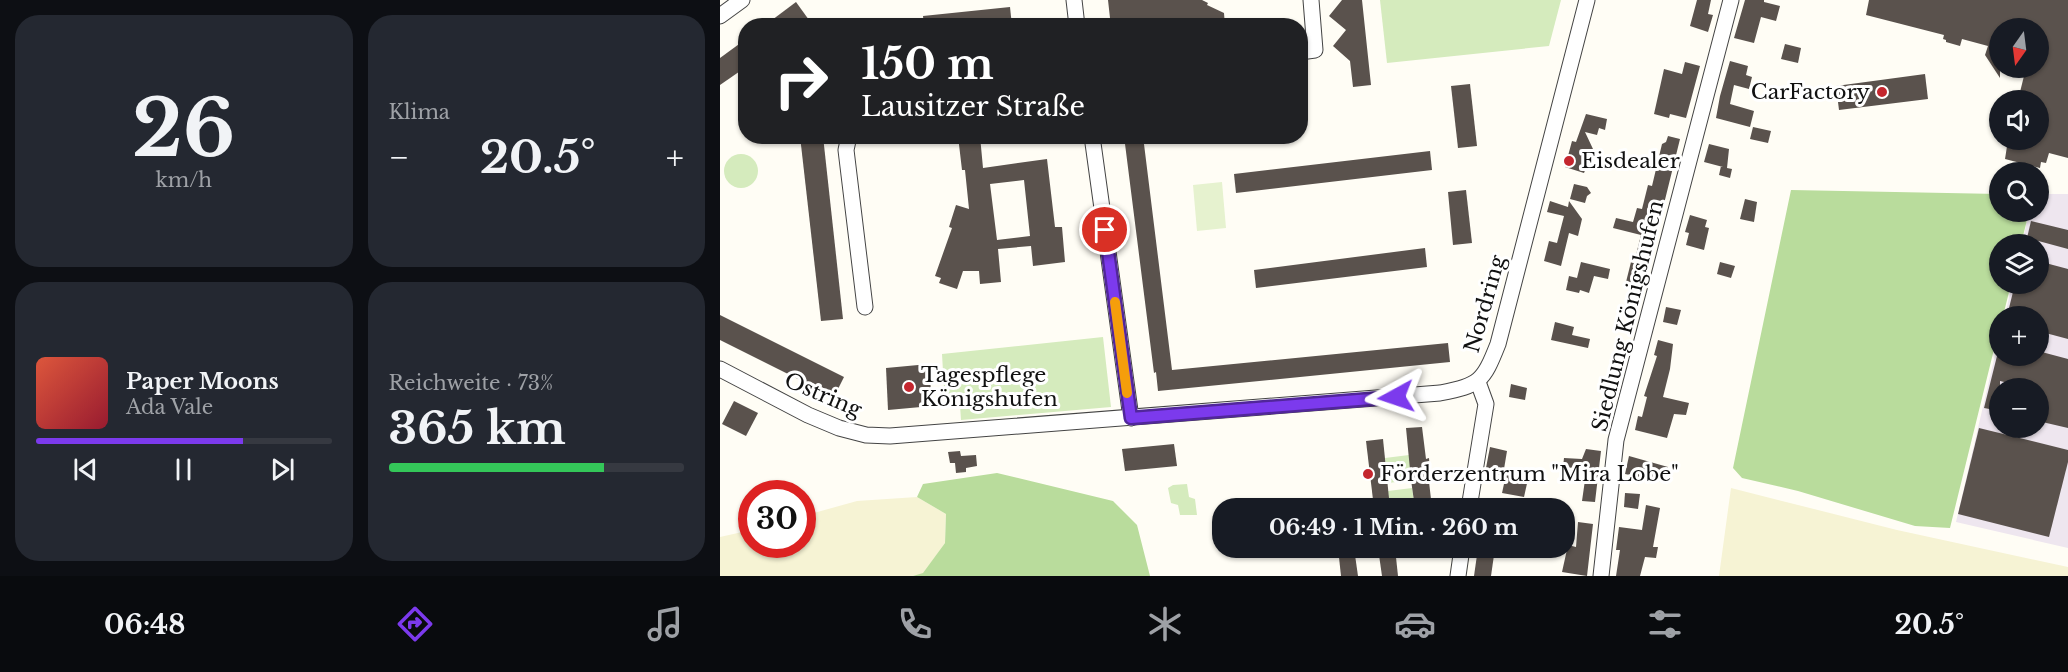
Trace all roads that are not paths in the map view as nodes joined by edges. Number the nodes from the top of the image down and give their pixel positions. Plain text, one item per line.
1 (742, 0) edge
2 (1074, 0) edge
3 (1311, 0) edge
4 (1587, 0) edge
5 (1731, 0) edge
6 (720, 16) edge
7 (1076, 18) edge
8 (1308, 51) edge
9 (847, 144) edge
10 (1093, 144) edge
11 (865, 306) dead end
12 (720, 369) edge
13 (1478, 382) junction
14 (1131, 418) junction
15 (1471, 498) edge
16 (1461, 558) edge
17 (1458, 576) edge
18 (1601, 576) edge

1 - 6 street
2 - 7 street
3 - 8 street
4 - 13 street, Nordring
5 - 18 street, Siedlung Königshufen
9 - 11 street
10 - 14 street
12 - 14 street, Ostring
13 - 14 street, Nordring
13 - 15 street
16 - 17 street

